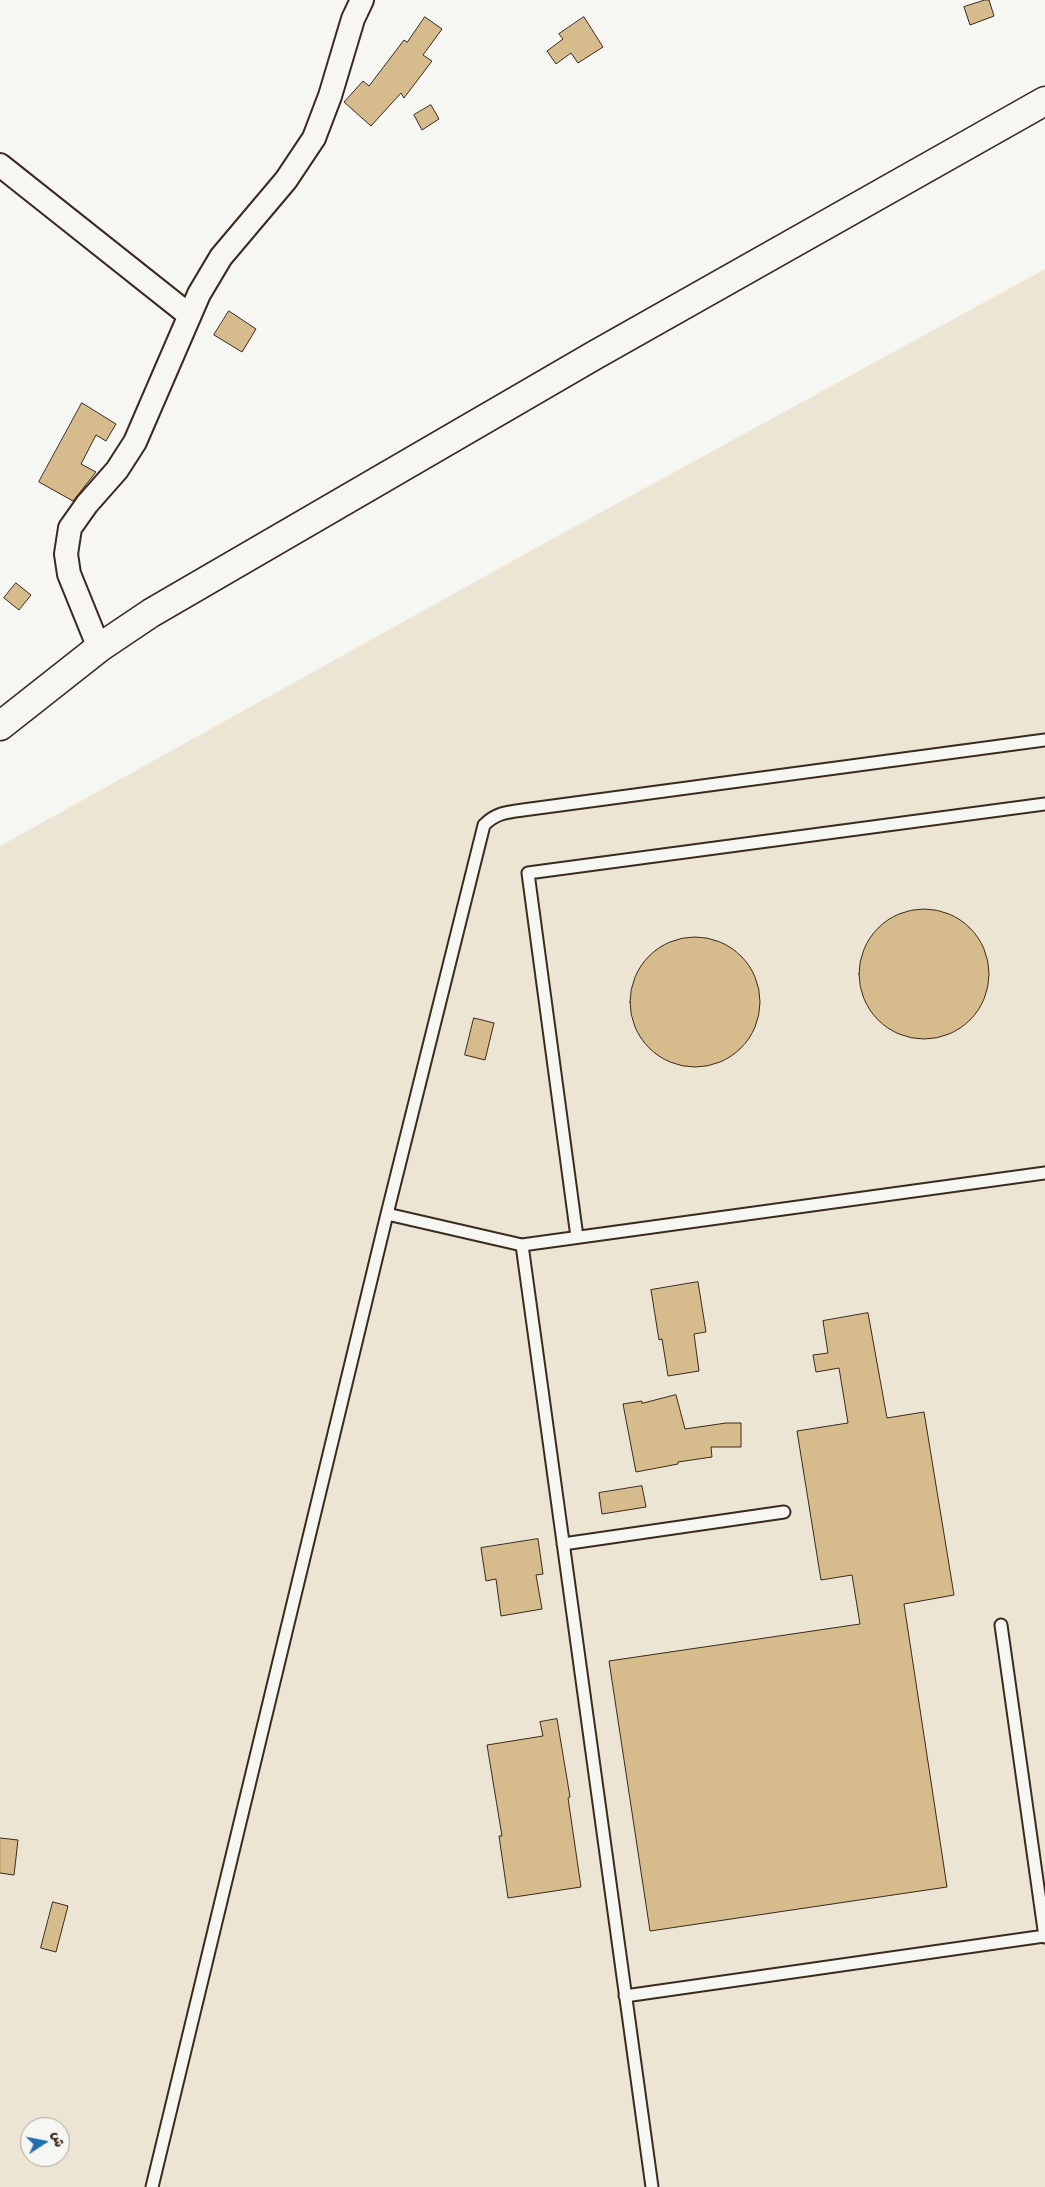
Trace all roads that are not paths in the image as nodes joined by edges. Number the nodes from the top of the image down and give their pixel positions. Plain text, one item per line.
1 (362, 0) edge
2 (1045, 100) edge
3 (0, 165) edge
4 (189, 315) junction
5 (99, 648) junction
6 (0, 726) edge
7 (1045, 740) edge
8 (1045, 804) edge
9 (1045, 1174) edge
10 (387, 1214) junction
11 (577, 1237) junction
12 (522, 1245) junction
13 (784, 1512) dead end
14 (563, 1544) junction
15 (1001, 1625) dead end
16 (1045, 1936) edge
17 (625, 1996) junction
18 (152, 2187) edge
19 (652, 2187) edge

1 - 4 street
2 - 5 main road
3 - 4 street
4 - 5 street
5 - 6 main road
7 - 10 lane
8 - 11 lane
9 - 11 lane
10 - 12 lane
10 - 18 lane
11 - 12 lane
12 - 14 lane
13 - 14 lane
14 - 17 lane
15 - 16 lane
16 - 17 lane
17 - 19 lane

